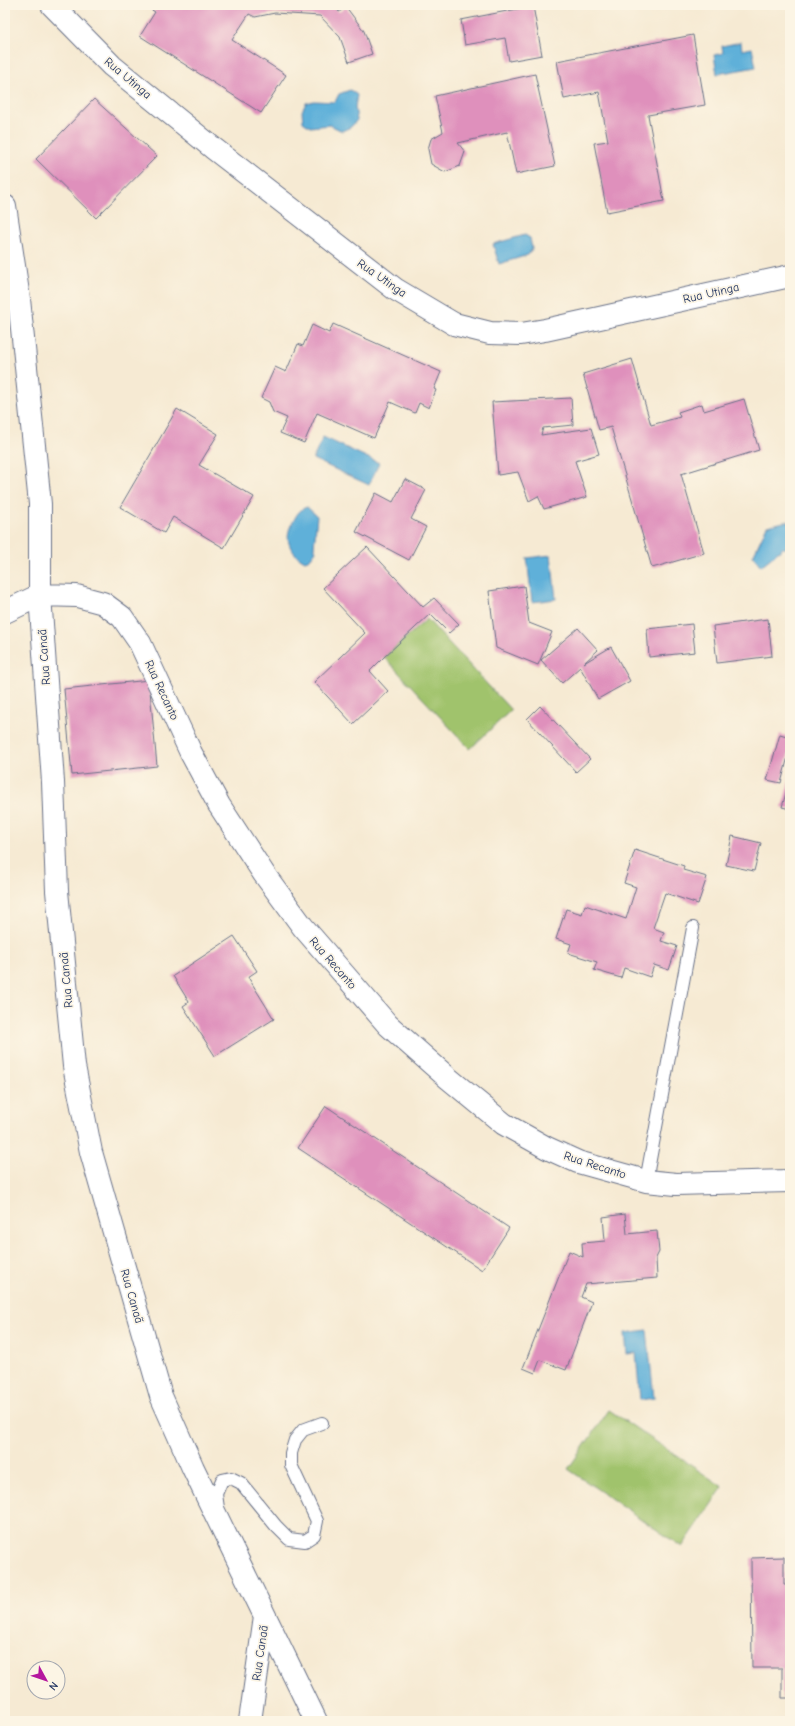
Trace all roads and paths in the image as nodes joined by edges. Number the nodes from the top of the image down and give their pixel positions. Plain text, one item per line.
1 (52, 5) edge
2 (5, 206) edge
3 (790, 276) edge
4 (40, 595) junction
5 (5, 612) edge
6 (693, 928) dead end
7 (646, 1181) junction
8 (790, 1182) edge
9 (322, 1423) dead end
10 (220, 1523) junction
11 (265, 1616) junction
12 (250, 1721) edge
13 (316, 1721) edge

1 - 3 street, Rua Utinga
2 - 4 street, Rua Canaã
4 - 5 street, Rua Recanto
4 - 7 street, Rua Recanto
4 - 10 street, Rua Canaã
6 - 7 lane
7 - 8 street, Rua Recanto
9 - 10 lane
10 - 11 street, Rua Canaã
11 - 12 street, Rua Canaã
11 - 13 street

